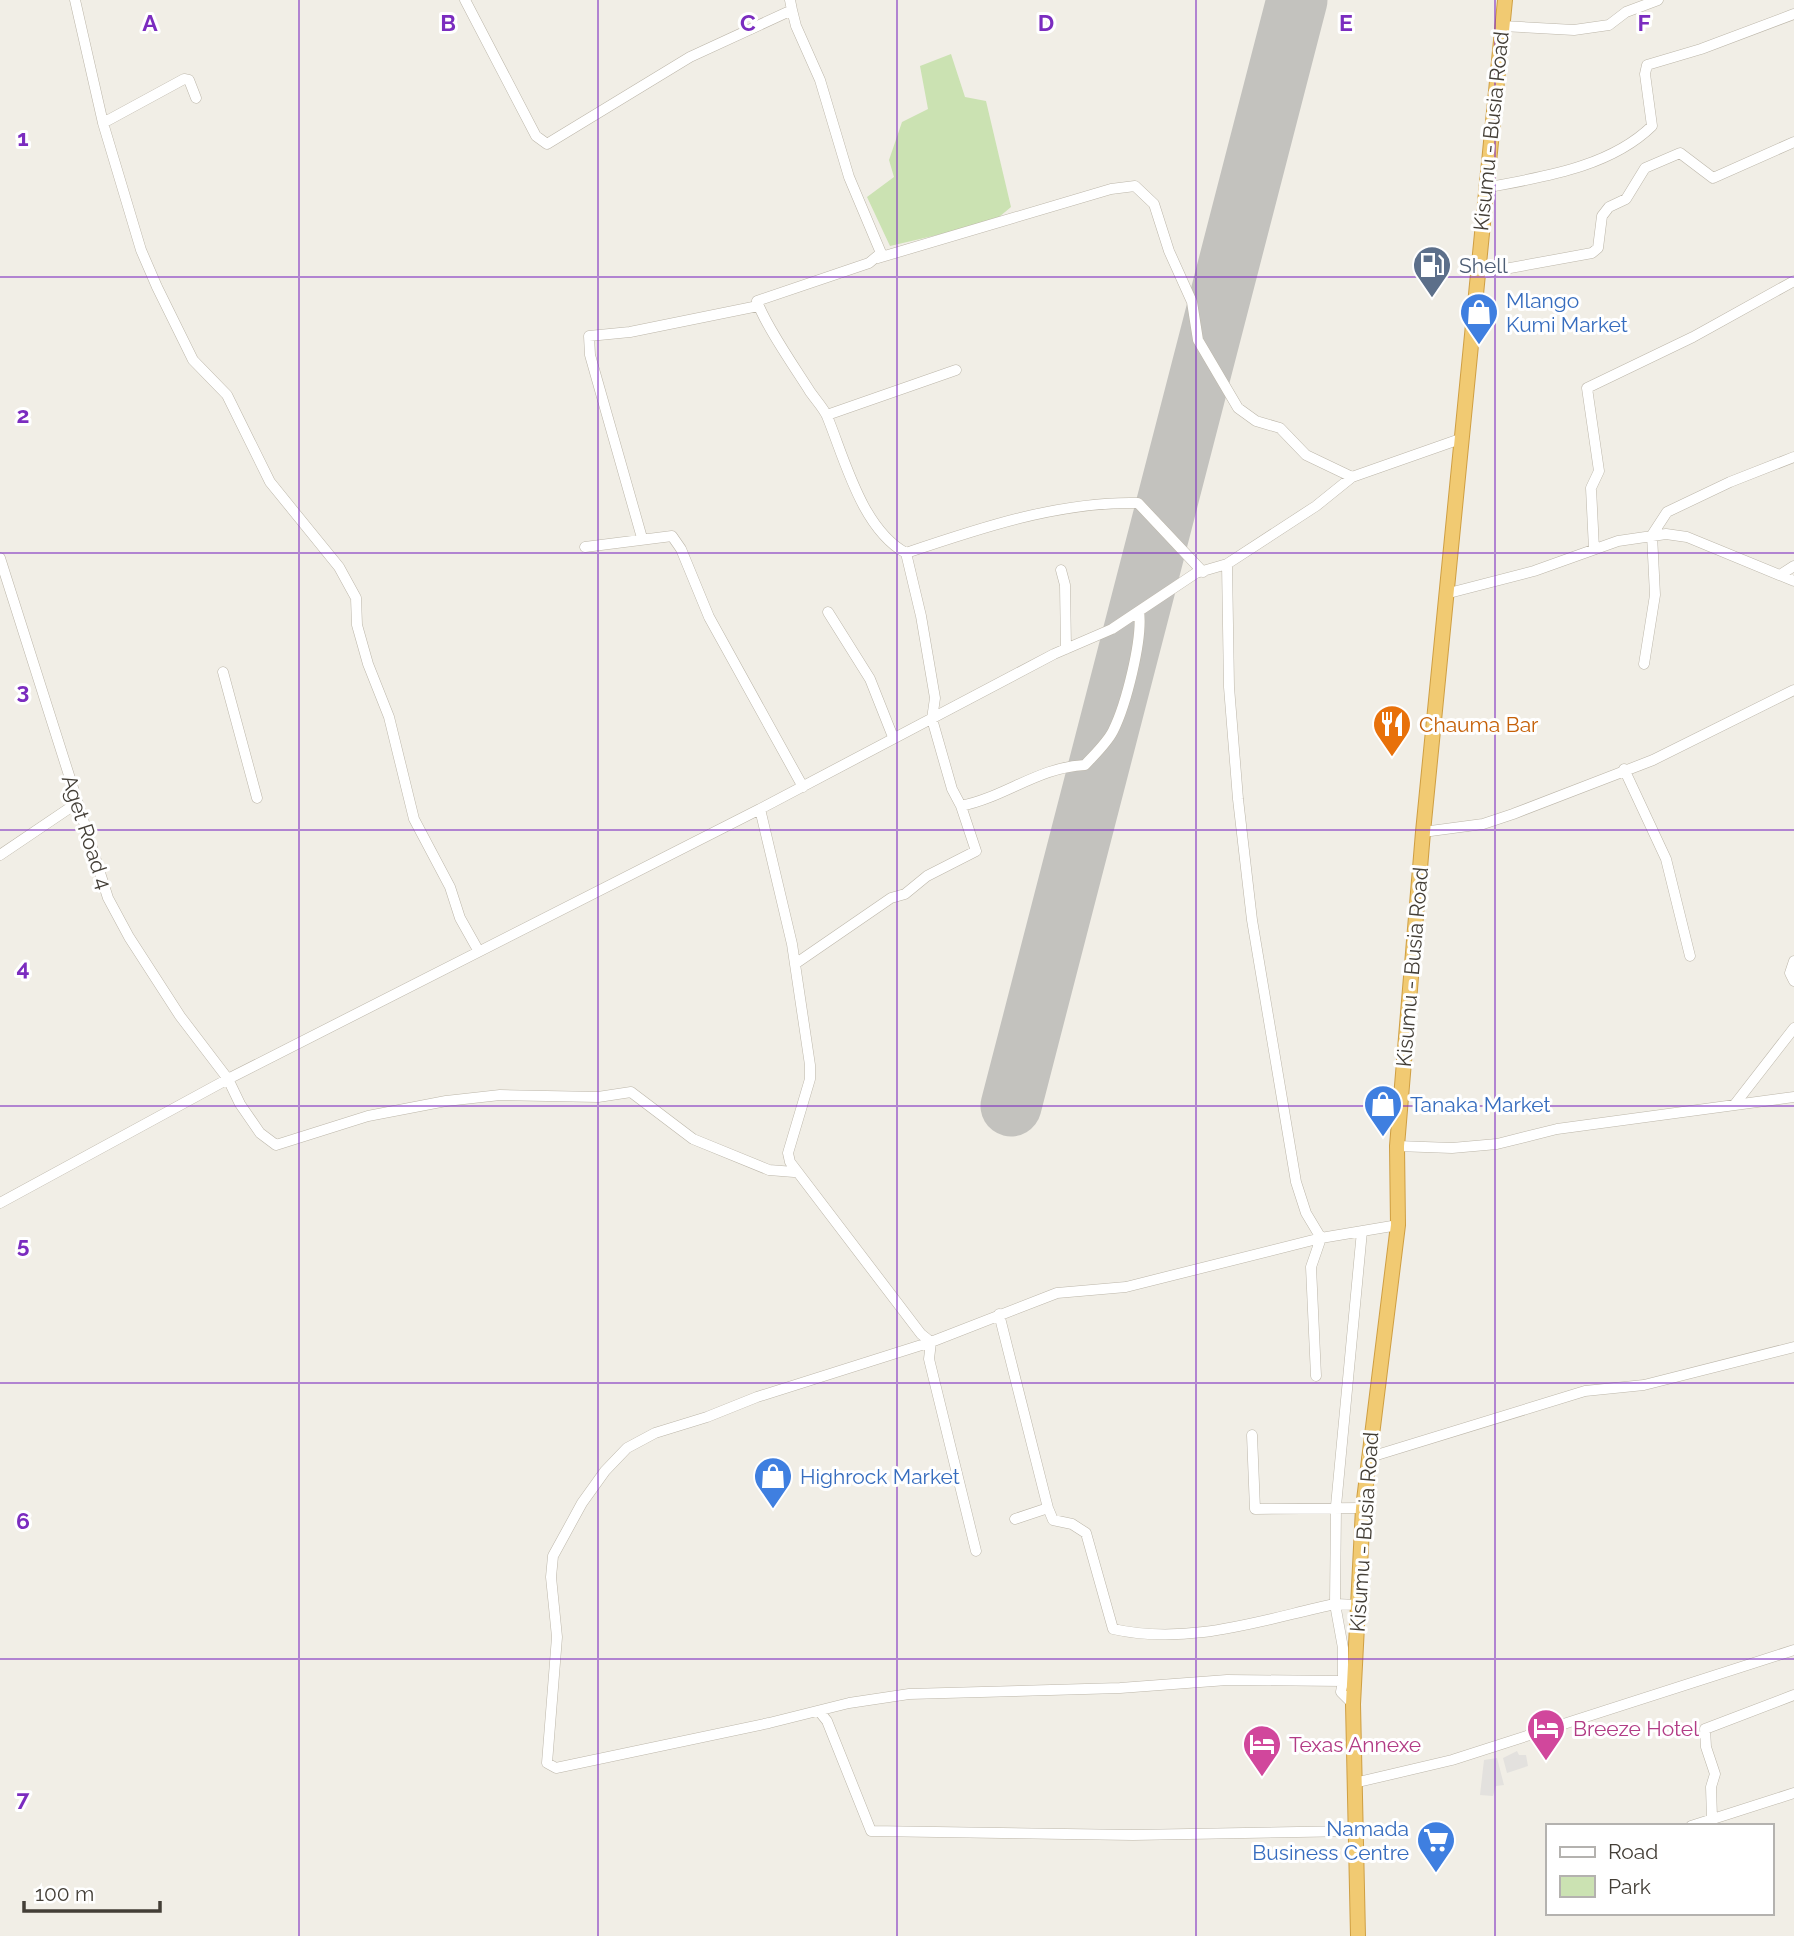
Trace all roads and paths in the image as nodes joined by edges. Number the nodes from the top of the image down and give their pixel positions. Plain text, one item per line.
1 (75, 0) edge
2 (465, 0) edge
3 (1505, 0) edge
4 (1658, 0) edge
5 (791, 5) edge
6 (1794, 14) edge
7 (1502, 26) junction
8 (196, 99) dead end
9 (103, 123) junction
10 (1794, 142) edge
11 (1485, 188) junction
12 (878, 258) junction
13 (1477, 274) junction
14 (1794, 281) edge
15 (758, 306) junction
16 (956, 370) dead end
17 (827, 415) junction
18 (1463, 438) junction
19 (1794, 457) edge
20 (1352, 477) junction
21 (1652, 535) junction
22 (642, 538) junction
23 (585, 547) dead end
24 (1594, 550) junction
25 (906, 553) junction
26 (0, 558) edge
27 (1227, 564) junction
28 (1794, 566) edge
29 (1061, 570) dead end
30 (1203, 572) junction
31 (1780, 575) junction
32 (1794, 580) edge
33 (1449, 593) junction
34 (1139, 611) junction
35 (828, 612) dead end
36 (1066, 649) junction
37 (1644, 664) dead end
38 (223, 672) dead end
39 (1794, 690) edge
40 (932, 719) junction
41 (893, 737) junction
42 (1624, 769) junction
43 (803, 787) junction
44 (257, 798) dead end
45 (77, 803) junction
46 (961, 806) junction
47 (760, 809) junction
48 (1423, 832) junction
49 (0, 855) edge
50 (478, 950) junction
51 (1690, 956) dead end
52 (1794, 961) edge
53 (794, 964) junction
54 (1794, 981) edge
55 (1794, 1028) edge
56 (229, 1079) junction
57 (1794, 1097) edge
58 (1735, 1104) junction
59 (1397, 1146) junction
60 (794, 1171) junction
61 (0, 1203) edge
62 (1398, 1225) junction
63 (1362, 1231) junction
64 (1321, 1238) junction
65 (999, 1314) junction
66 (931, 1342) junction
67 (1794, 1348) edge
68 (1316, 1376) dead end
69 (1252, 1435) dead end
70 (1367, 1458) junction
71 (1336, 1506) junction
72 (1048, 1508) junction
73 (1363, 1508) junction
74 (1015, 1519) dead end
75 (976, 1551) dead end
76 (1335, 1604) junction
77 (1357, 1605) junction
78 (1794, 1650) edge
79 (1343, 1681) junction
80 (1794, 1695) edge
81 (1353, 1704) junction
82 (819, 1711) junction
83 (1354, 1783) junction
84 (1794, 1793) edge
85 (1712, 1818) junction
86 (1696, 1824) edge
87 (1354, 1831) junction
88 (1358, 1936) edge

1 - 9 street
2 - 5 street
3 - 7 highway, Kisumu - Busia Road
4 - 7 street
5 - 12 street
6 - 11 street
7 - 11 highway, Kisumu - Busia Road
8 - 9 street
9 - 50 street
10 - 13 street
11 - 13 highway, Kisumu - Busia Road
12 - 15 street
12 - 20 street
13 - 18 highway, Kisumu - Busia Road
14 - 24 street
15 - 17 street
15 - 22 street
16 - 17 street
17 - 25 street
18 - 20 street
18 - 33 highway, Kisumu - Busia Road
19 - 21 street
20 - 27 street
21 - 24 street
21 - 31 street
21 - 37 street
22 - 23 street
22 - 43 street
24 - 33 street
25 - 30 street
25 - 40 street
26 - 45 street, Aget Road 4
27 - 30 street
27 - 64 street
28 - 31 street
29 - 36 street
30 - 34 street
31 - 32 street
33 - 48 highway, Kisumu - Busia Road
34 - 36 street
34 - 46 street
35 - 41 street
36 - 40 street
38 - 44 street
39 - 42 street
40 - 41 street
40 - 46 street
41 - 43 street
42 - 48 street
42 - 51 street
43 - 47 street
45 - 49 street
45 - 56 street, Aget Road 4
46 - 53 street
47 - 50 street
47 - 53 street
48 - 59 highway, Kisumu - Busia Road
50 - 56 street
52 - 54 street
53 - 60 street
55 - 58 street
56 - 60 street, Aget Road 4
56 - 61 street
57 - 58 street
58 - 59 street
59 - 62 highway, Kisumu - Busia Road
60 - 66 street
62 - 63 street
62 - 70 highway, Kisumu - Busia Road
63 - 64 street
63 - 71 street
64 - 65 street
64 - 68 street
65 - 66 street
65 - 72 street
66 - 75 street
66 - 82 street
67 - 70 street
69 - 71 street
70 - 73 highway, Kisumu - Busia Road
71 - 73 street
71 - 76 street
72 - 74 street
72 - 76 street
73 - 77 highway, Kisumu - Busia Road
76 - 77 street
76 - 79 street
77 - 81 highway, Kisumu - Busia Road
78 - 83 street
79 - 81 street
79 - 82 street
80 - 85 street
81 - 83 highway, Kisumu - Busia Road
82 - 87 street
83 - 87 highway, Kisumu - Busia Road
84 - 85 street
85 - 86 street
87 - 88 highway, Kisumu - Busia Road

